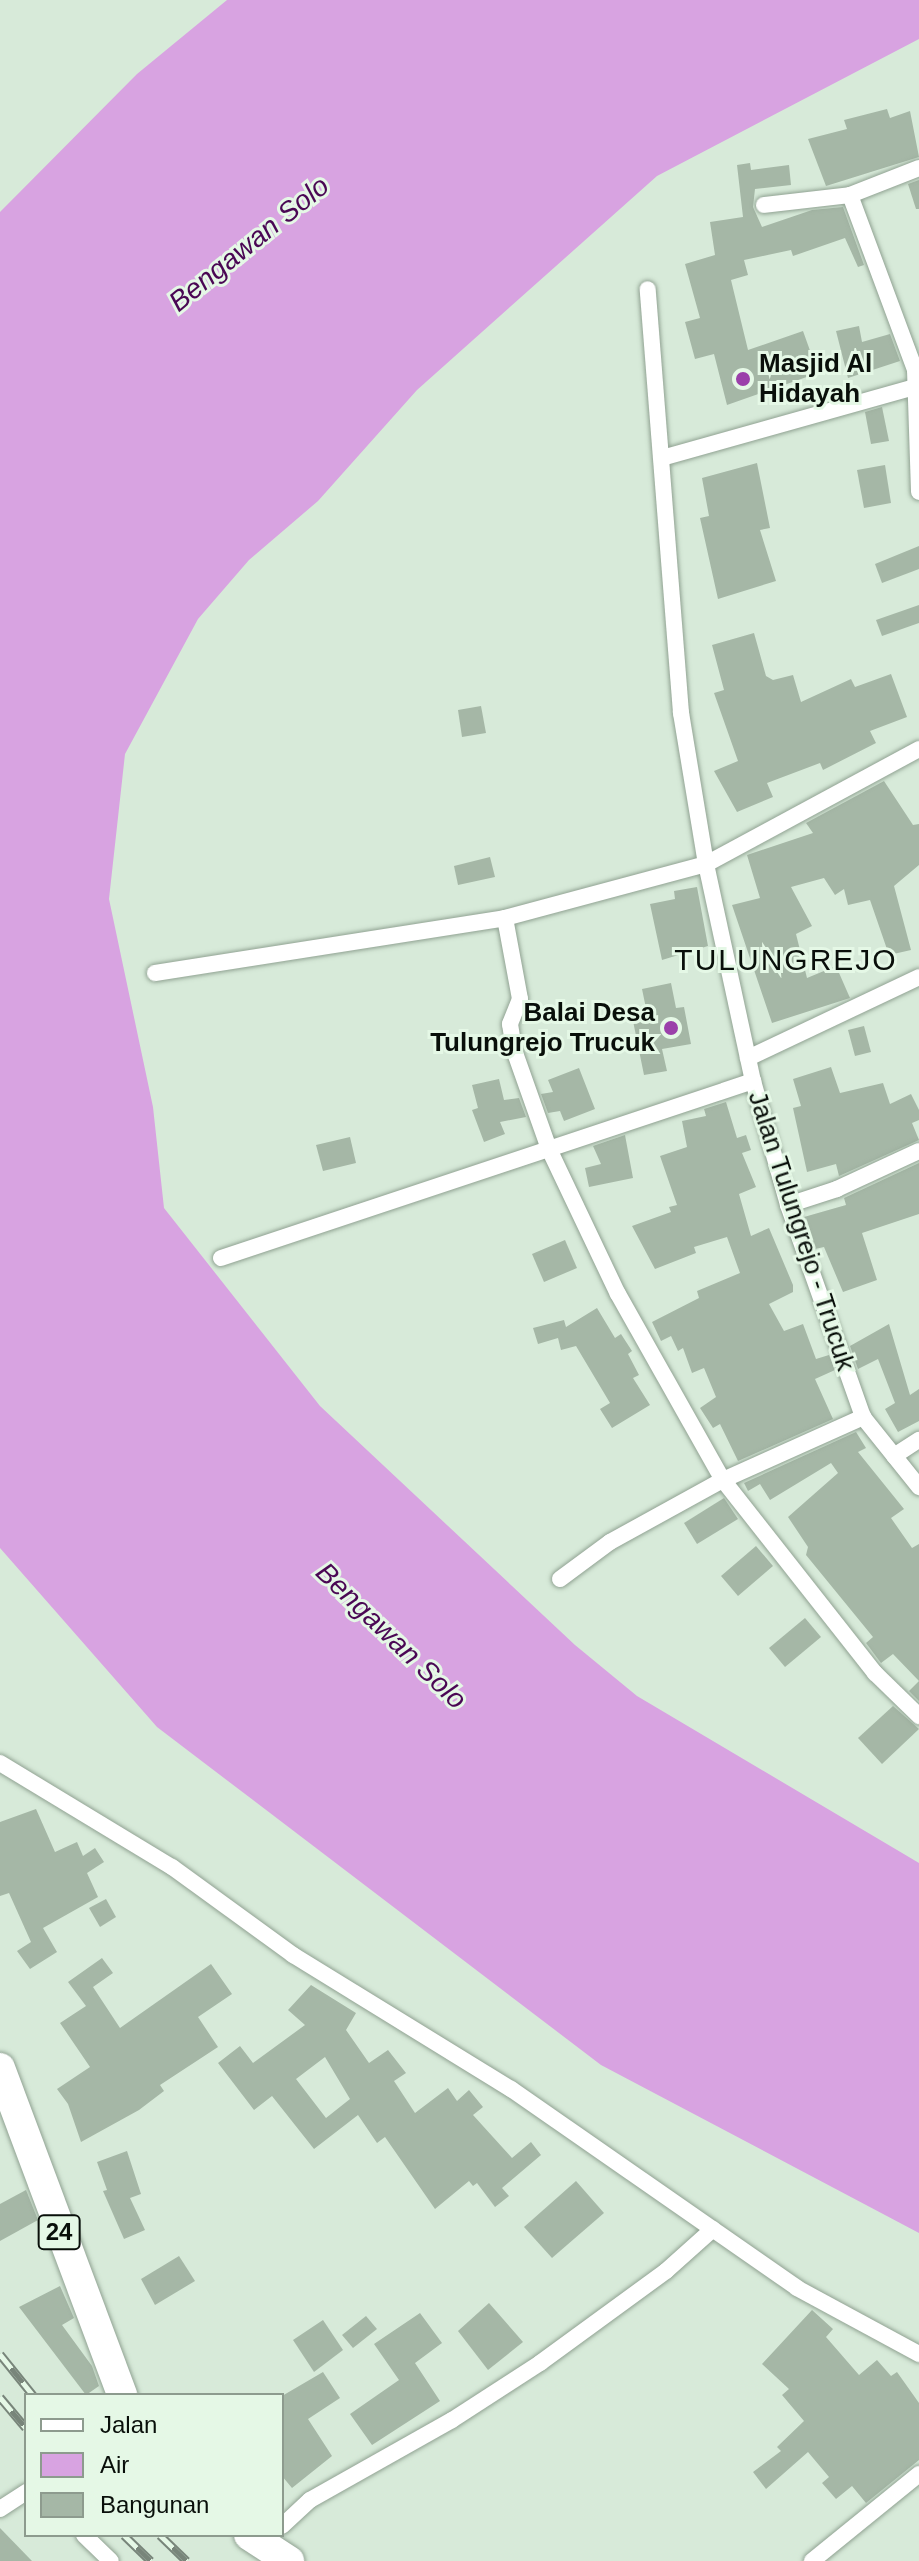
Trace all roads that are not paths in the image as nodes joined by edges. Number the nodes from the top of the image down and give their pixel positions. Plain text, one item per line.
1 (919, 168) edge
2 (850, 195) junction
3 (764, 205) dead end
4 (648, 289) dead end
5 (917, 375) edge
6 (662, 458) junction
7 (919, 492) edge
8 (919, 749) edge
9 (706, 864) junction
10 (505, 918) junction
11 (155, 973) dead end
12 (919, 977) edge
13 (748, 1058) junction
14 (753, 1081) junction
15 (549, 1149) junction
16 (919, 1151) edge
17 (788, 1205) junction
18 (221, 1258) dead end
19 (863, 1417) junction
20 (919, 1440) edge
21 (894, 1456) junction
22 (723, 1480) junction
23 (919, 1487) edge
24 (560, 1579) dead end
25 (919, 1716) edge
26 (0, 1763) edge
27 (0, 2068) edge
28 (713, 2229) junction
29 (919, 2354) edge
30 (121, 2393) edge
31 (919, 2474) edge
32 (24, 2493) edge
33 (0, 2509) edge
34 (284, 2522) edge
35 (86, 2537) edge
36 (263, 2540) edge
37 (111, 2561) edge
38 (289, 2561) edge
39 (812, 2561) edge

1 - 2 street
2 - 3 street
2 - 5 street
4 - 6 street, Jalan Tulungrejo - Trucuk
5 - 6 street
5 - 7 street
6 - 9 street, Jalan Tulungrejo - Trucuk
8 - 9 street
9 - 10 street
9 - 13 street, Jalan Tulungrejo - Trucuk
10 - 11 street
10 - 15 street
12 - 13 street
13 - 14 street, Jalan Tulungrejo - Trucuk
14 - 15 street
14 - 17 street, Jalan Tulungrejo - Trucuk
15 - 18 street
15 - 22 street
16 - 17 street
17 - 19 street, Jalan Tulungrejo - Trucuk
19 - 21 street, Jalan Tulungrejo - Trucuk
19 - 22 street
20 - 21 street
21 - 23 street, Jalan Tulungrejo - Trucuk
22 - 24 street
22 - 25 street
26 - 28 street
27 - 30 highway, 24
28 - 29 street
28 - 34 street
31 - 39 street
32 - 33 street
35 - 37 street
36 - 38 highway

